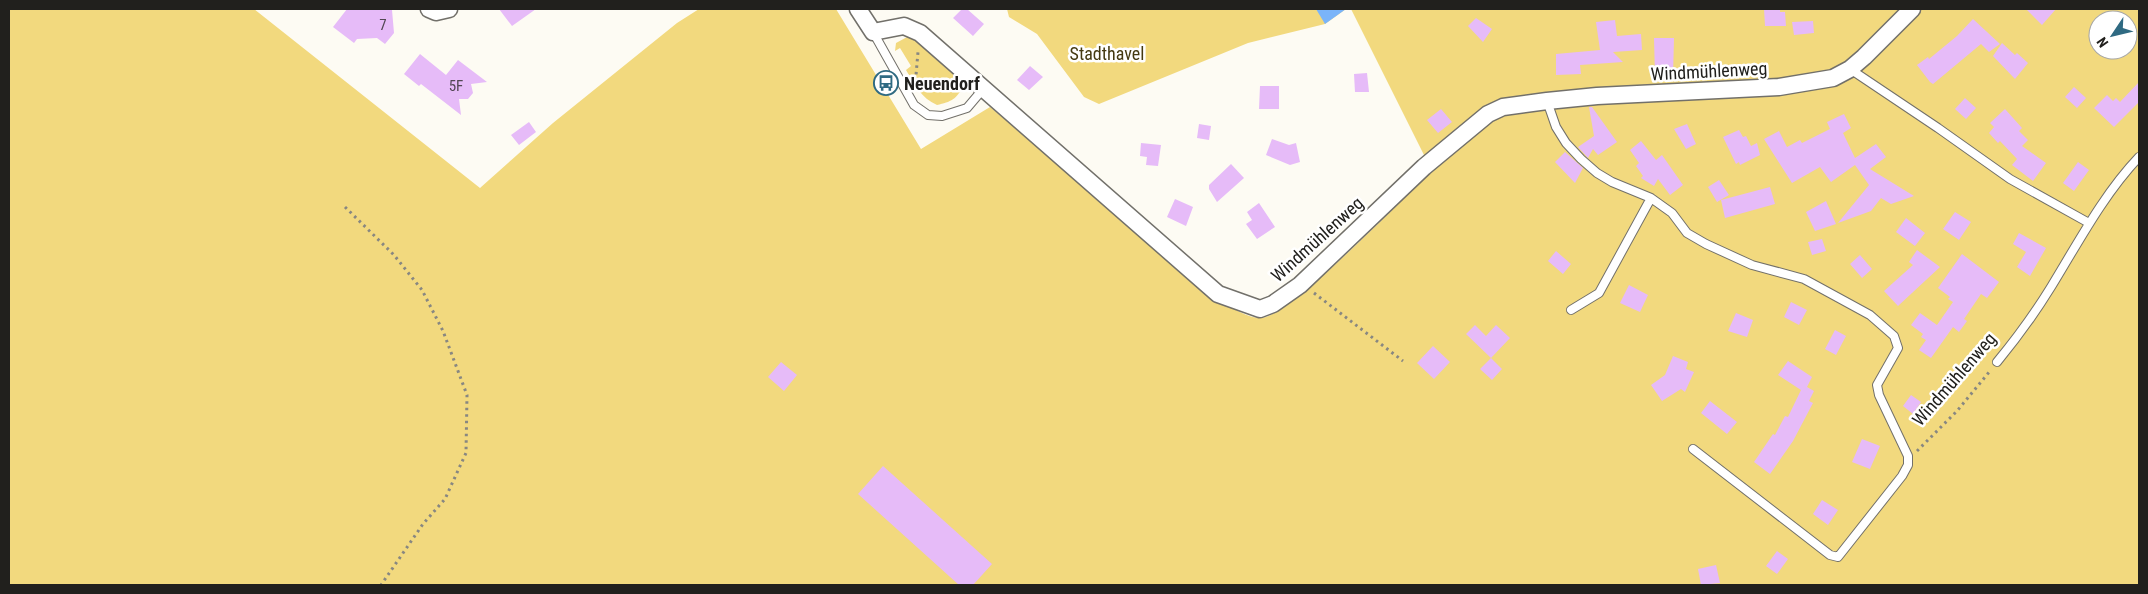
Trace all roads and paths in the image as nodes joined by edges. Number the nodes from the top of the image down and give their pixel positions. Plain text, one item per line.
1 (429, 9) edge
2 (449, 9) edge
3 (858, 9) edge
4 (1912, 9) edge
5 (873, 32) junction
6 (920, 33) junction
7 (1850, 69) junction
8 (902, 84) junction
9 (984, 88) junction
10 (1547, 101) junction
11 (2139, 157) edge
12 (1651, 198) junction
13 (345, 207) dead end
14 (2089, 223) junction
15 (1300, 285) junction
16 (1571, 310) dead end
17 (1403, 361) dead end
18 (1997, 362) joint
19 (1694, 449) dead end
20 (1908, 456) junction
21 (380, 585) edge

1 - 2 street
3 - 5 street
4 - 7 street, Windmühlenweg
5 - 6 street, Windmühlenweg
5 - 8 lane
6 - 8 path
6 - 9 street, Windmühlenweg
7 - 10 street, Windmühlenweg
7 - 14 lane
8 - 9 lane
9 - 15 street, Windmühlenweg
10 - 12 lane
10 - 15 street, Windmühlenweg
11 - 14 lane, Windmühlenweg
12 - 16 lane
12 - 20 lane
13 - 21 path
14 - 18 lane, Windmühlenweg
15 - 17 path
18 - 20 path, Windmühlenweg
19 - 20 lane

